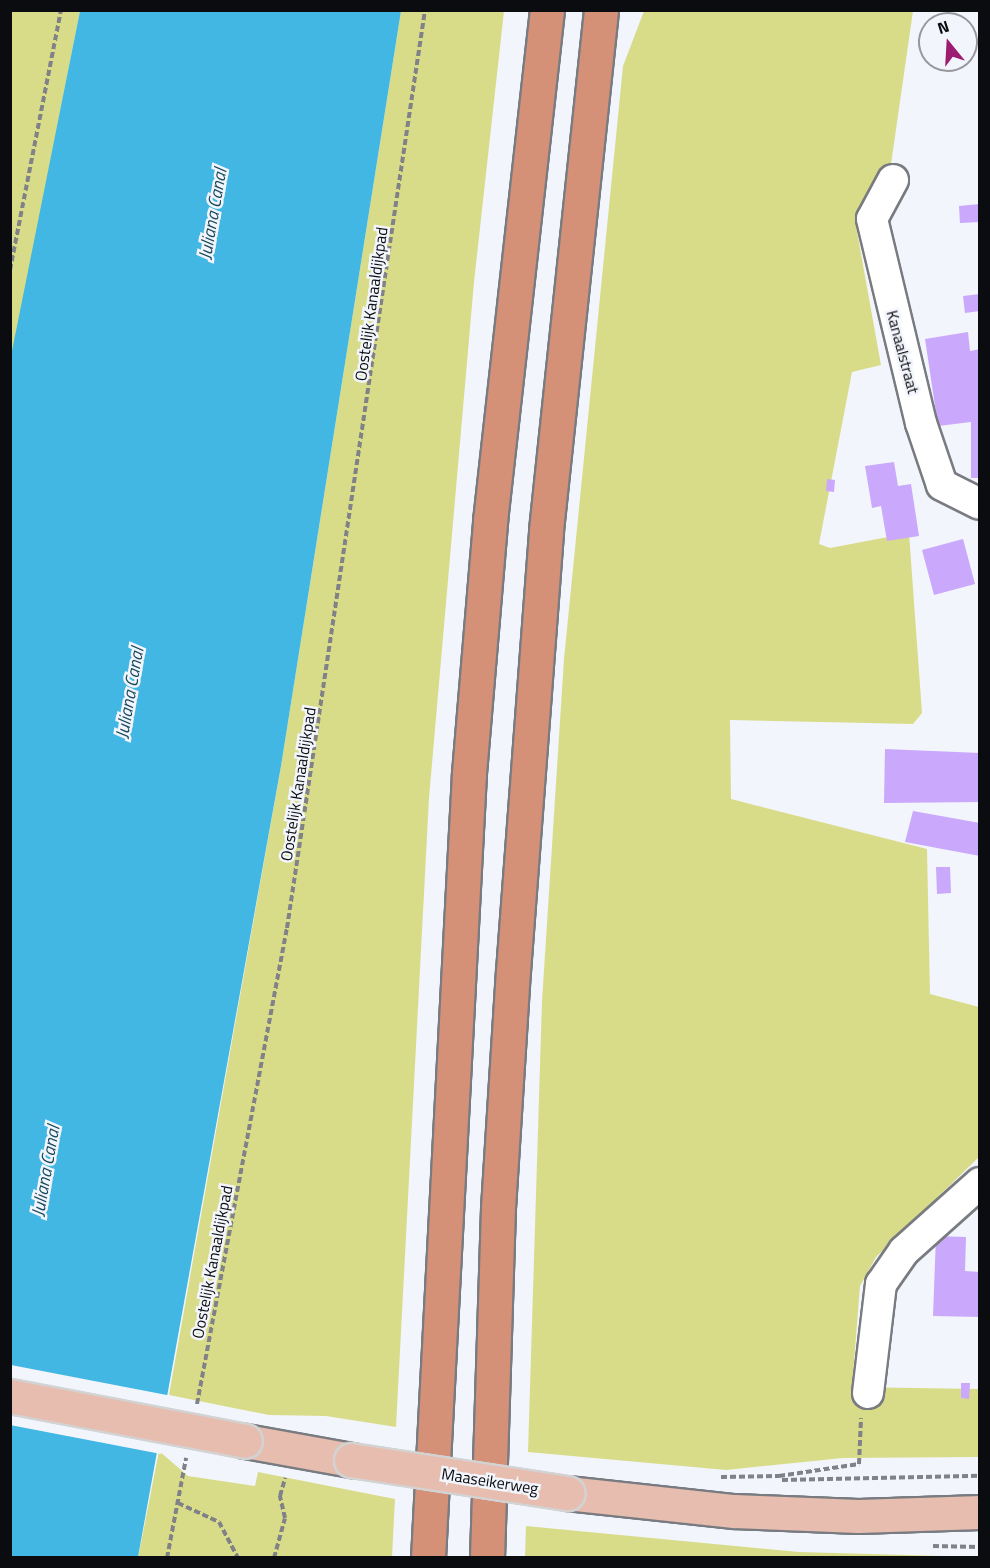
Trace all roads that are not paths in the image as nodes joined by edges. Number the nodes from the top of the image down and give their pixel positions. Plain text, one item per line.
1 (547, 10) edge
2 (601, 10) edge
3 (893, 180) dead end
4 (980, 504) edge
5 (980, 1183) edge
6 (10, 1396) edge
7 (865, 1402) road end
8 (978, 1512) edge
9 (428, 1557) edge
10 (488, 1557) edge

1 - 9 highway
2 - 10 highway
3 - 4 street, Kanaalstraat
5 - 7 street
6 - 8 main road, Maaseikerweg, bridge

